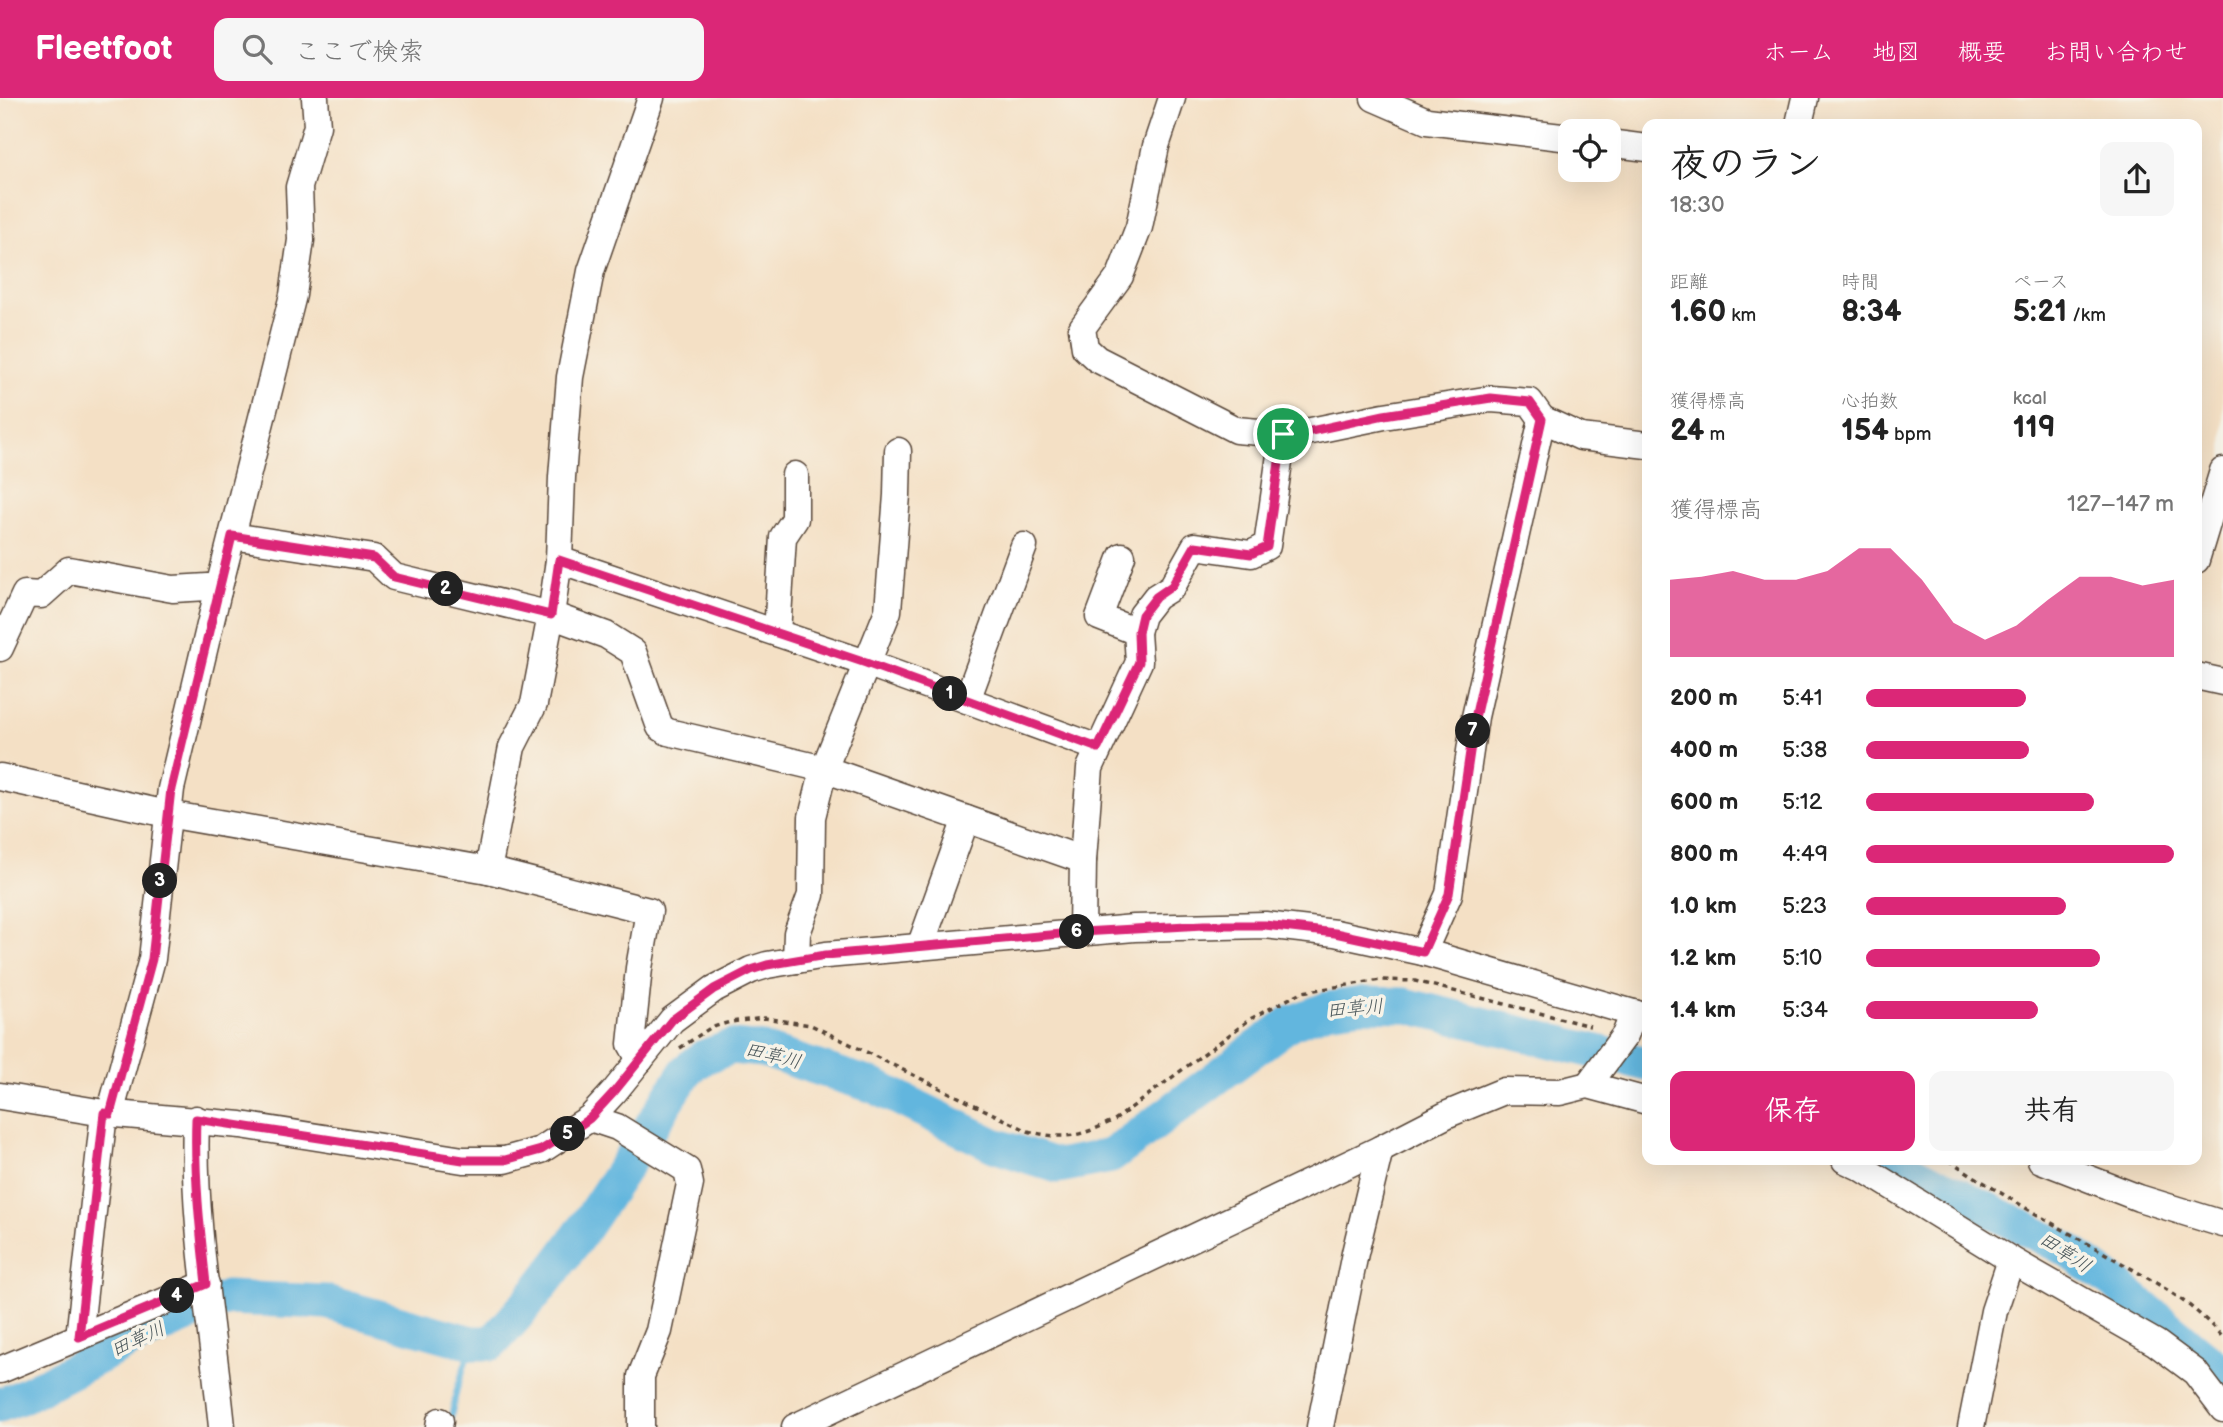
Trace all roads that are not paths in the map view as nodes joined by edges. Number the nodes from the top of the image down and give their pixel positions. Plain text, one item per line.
1 (315, 98) edge
2 (651, 98) edge
3 (1172, 98) edge
4 (1374, 98) edge
5 (1805, 98) edge
6 (1822, 98) edge
7 (1800, 119) edge
8 (1817, 119) edge
9 (1558, 137) edge
10 (1621, 145) edge
11 (1642, 147) edge
12 (1542, 419) junction
13 (1283, 434) junction
14 (1642, 444) edge
15 (898, 451) dead end
16 (795, 475) dead end
17 (2221, 485) edge
18 (232, 536) junction
19 (2202, 542) edge
20 (1024, 546) dead end
21 (1122, 556) dead end
22 (559, 560) junction
23 (218, 591) junction
24 (551, 615) junction
25 (1138, 632) junction
26 (777, 633) junction
27 (0, 648) edge
28 (866, 663) junction
29 (2202, 677) edge
30 (2223, 682) edge
31 (967, 700) junction
32 (1098, 748) junction
33 (824, 769) junction
34 (0, 777) edge
35 (167, 814) junction
36 (966, 819) junction
37 (1083, 860) junction
38 (488, 870) junction
39 (1082, 932) junction
40 (920, 947) junction
41 (1423, 952) junction
42 (796, 960) junction
43 (1635, 1022) edge
44 (640, 1060) junction
45 (1588, 1085) junction
46 (0, 1096) edge
47 (1642, 1100) edge
48 (107, 1113) junction
49 (590, 1118) junction
50 (196, 1119) junction
51 (1380, 1149) junction
52 (1856, 1165) edge
53 (2054, 1165) edge
54 (2223, 1224) edge
55 (2011, 1260) junction
56 (207, 1287) junction
57 (79, 1337) junction
58 (0, 1370) edge
59 (2223, 1409) edge
60 (222, 1427) edge
61 (641, 1427) edge
62 (795, 1427) edge
63 (1320, 1427) edge
64 (1971, 1427) edge

1 - 18 street
2 - 22 street
3 - 13 street
4 - 9 street
5 - 7 street
6 - 8 street
10 - 11 street
12 - 13 street
12 - 14 street
12 - 41 street
13 - 25 street
15 - 28 street
16 - 26 street
17 - 19 street
18 - 23 street
18 - 24 street
20 - 31 street
21 - 25 street
22 - 24 street
22 - 26 street
23 - 27 street
23 - 35 street
24 - 33 street
24 - 38 street
25 - 32 street
26 - 28 street
28 - 31 street
28 - 33 street
29 - 30 street
31 - 32 street
32 - 37 street
33 - 36 street
33 - 42 street
34 - 35 street
35 - 38 street
35 - 48 street
36 - 37 street
36 - 40 street
37 - 39 street
38 - 44 street
39 - 40 street
39 - 41 street
40 - 42 street
41 - 43 street
42 - 44 street
43 - 45 street
44 - 49 street
45 - 47 street
45 - 51 street
46 - 48 street
48 - 50 street
48 - 57 street
49 - 50 street
49 - 61 street
50 - 56 street
51 - 62 street
51 - 63 street
52 - 55 street
53 - 54 street
55 - 59 street
55 - 64 street
56 - 57 street
56 - 60 street
57 - 58 street

